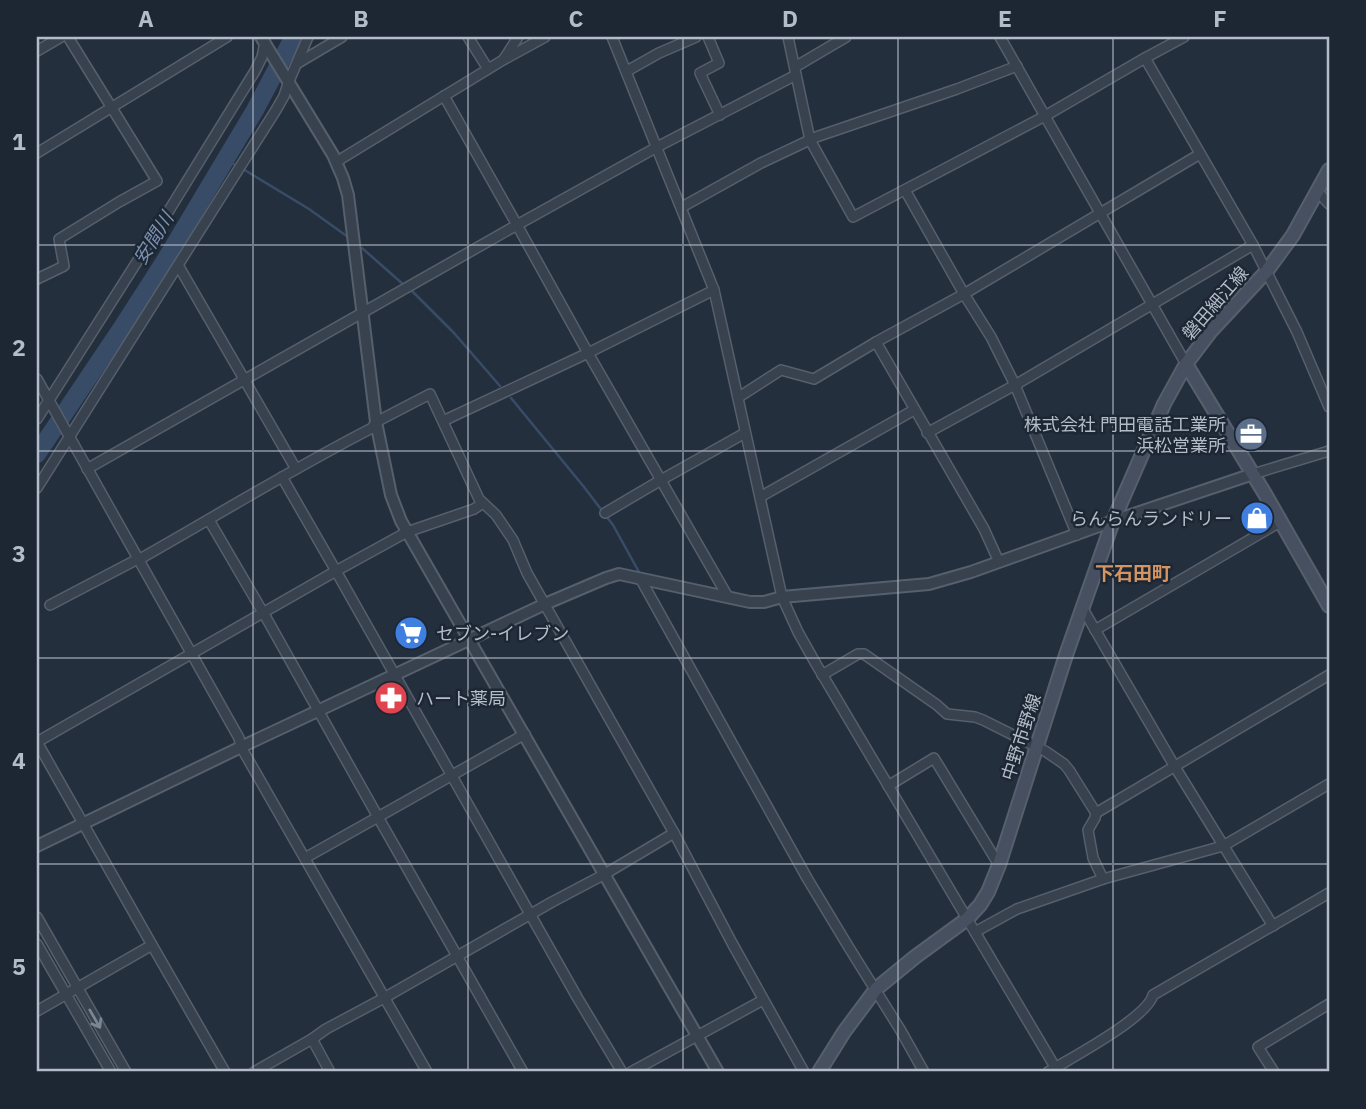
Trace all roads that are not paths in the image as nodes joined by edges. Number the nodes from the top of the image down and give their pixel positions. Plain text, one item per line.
1 (61, 37) edge
2 (68, 37) edge
3 (227, 37) edge
4 (308, 37) edge
5 (342, 37) edge
6 (468, 37) edge
7 (518, 37) edge
8 (545, 37) edge
9 (612, 37) edge
10 (696, 37) edge
11 (708, 37) edge
12 (788, 37) edge
13 (846, 37) edge
14 (1000, 37) edge
15 (1182, 37) edge
16 (264, 40) edge
17 (37, 51) edge
18 (1145, 58) junction
19 (503, 60) junction
20 (1017, 66) junction
21 (488, 69) junction
22 (627, 71) junction
23 (795, 71) junction
24 (289, 81) junction
25 (444, 96) junction
26 (111, 108) junction
27 (720, 115) junction
28 (1045, 116) junction
29 (810, 140) junction
30 (657, 147) junction
31 (37, 153) edge
32 (1199, 154) junction
33 (336, 162) junction
34 (1329, 170) edge
35 (905, 191) junction
36 (1318, 192) junction
37 (1329, 204) edge
38 (682, 207) junction
39 (1100, 212) junction
40 (517, 225) junction
41 (1253, 245) junction
42 (178, 265) junction
43 (1266, 272) junction
44 (37, 279) edge
45 (715, 290) junction
46 (964, 294) junction
47 (1153, 305) junction
48 (363, 312) junction
49 (876, 342) junction
50 (588, 353) junction
51 (1186, 364) junction
52 (37, 379) edge
53 (244, 379) junction
54 (1015, 385) junction
55 (739, 397) junction
56 (48, 402) junction
57 (1329, 407) edge
58 (914, 410) junction
59 (37, 419) edge
60 (443, 421) junction
61 (376, 422) junction
62 (745, 433) junction
63 (928, 433) junction
64 (68, 437) junction
65 (1329, 453) edge
66 (87, 469) junction
67 (296, 469) junction
68 (1253, 474) junction
69 (282, 477) junction
70 (661, 480) junction
71 (37, 488) edge
72 (760, 497) junction
73 (483, 503) junction
74 (605, 513) dead end
75 (209, 520) junction
76 (1113, 521) junction
77 (1280, 522) junction
78 (407, 532) junction
79 (1077, 534) junction
80 (138, 560) junction
81 (999, 562) junction
82 (336, 571) junction
83 (640, 578) junction
84 (727, 597) junction
85 (782, 597) junction
86 (545, 604) junction
87 (50, 605) dead end
88 (1329, 606) edge
89 (1083, 609) junction
90 (262, 613) junction
91 (1095, 630) junction
92 (470, 639) junction
93 (190, 653) junction
94 (395, 674) junction
95 (822, 675) junction
96 (1329, 675) edge
97 (318, 710) junction
98 (525, 734) junction
99 (37, 742) edge
100 (241, 747) junction
101 (1036, 748) junction
102 (1175, 767) junction
103 (450, 775) junction
104 (1329, 784) edge
105 (888, 786) junction
106 (1096, 813) junction
107 (378, 817) junction
108 (82, 824) junction
109 (674, 833) junction
110 (37, 846) edge
111 (1223, 846) junction
112 (305, 858) junction
113 (999, 865) junction
114 (605, 874) junction
115 (1103, 879) junction
116 (1329, 893) edge
117 (531, 915) junction
118 (37, 917) edge
119 (967, 919) junction
120 (1273, 926) junction
121 (975, 932) junction
122 (37, 944) edge
123 (152, 946) junction
124 (457, 956) junction
125 (77, 988) junction
126 (876, 989) junction
127 (65, 995) junction
128 (384, 998) junction
129 (763, 1000) junction
130 (1329, 1004) edge
131 (37, 1011) edge
132 (698, 1035) junction
133 (312, 1039) junction
134 (1054, 1071) edge
135 (111, 1072) edge
136 (126, 1072) edge
137 (225, 1072) edge
138 (254, 1072) edge
139 (330, 1072) edge
140 (427, 1072) edge
141 (523, 1072) edge
142 (622, 1072) edge
143 (631, 1072) edge
144 (718, 1072) edge
145 (804, 1072) edge
146 (820, 1072) edge
147 (924, 1072) edge
148 (1274, 1072) edge

1 - 17 street
2 - 26 street
3 - 26 street
4 - 24 street
5 - 24 street
6 - 21 street
7 - 19 street
8 - 19 street
9 - 22 street
10 - 22 street
11 - 27 street
12 - 23 street
13 - 23 street
14 - 20 street
15 - 18 street
16 - 24 street
16 - 56 street
18 - 28 street
18 - 32 street
19 - 21 street
20 - 28 street
20 - 29 street
21 - 25 street
22 - 30 street
23 - 27 street
23 - 29 street
24 - 33 street
24 - 42 street
25 - 33 street
25 - 40 street
26 - 31 street
26 - 44 street
27 - 30 street
28 - 35 street
28 - 39 street
29 - 35 street
29 - 38 street
30 - 38 street
30 - 40 street
32 - 39 street
32 - 41 street
33 - 48 street
34 - 36 main road, 磐田細江線
35 - 46 street
36 - 37 street
36 - 43 main road, 磐田細江線
38 - 45 street
39 - 46 street
39 - 47 street
40 - 48 street
40 - 50 street
41 - 43 street
41 - 47 street
42 - 53 street
42 - 64 street
43 - 51 main road, 磐田細江線
43 - 57 street
45 - 50 street
45 - 55 street
46 - 49 street
46 - 54 street
47 - 51 street
47 - 54 street
48 - 53 street
48 - 61 street
49 - 55 street
49 - 58 street
50 - 60 street
50 - 70 street
51 - 68 main road, 磐田細江線
51 - 76 main road, 中野市野線
52 - 56 street
53 - 66 street
53 - 67 street
54 - 63 street
54 - 79 street
55 - 62 street
56 - 59 street
56 - 64 street
58 - 63 street
58 - 72 street
60 - 61 street
60 - 73 street
61 - 67 street
61 - 78 street
62 - 70 street
62 - 72 street
63 - 81 street
64 - 66 street
64 - 71 street
65 - 68 street
66 - 80 street
67 - 69 street
68 - 76 street
68 - 77 main road, 磐田細江線
69 - 75 street
69 - 82 street
70 - 74 street
70 - 84 street
72 - 85 street
73 - 78 street
73 - 86 street
75 - 80 street
75 - 90 street
76 - 79 street
76 - 89 main road, 中野市野線
77 - 88 main road, 磐田細江線
77 - 91 street
78 - 82 street
78 - 92 street
79 - 81 street
80 - 87 street
80 - 93 street
81 - 85 street
82 - 90 street
82 - 94 street
83 - 84 street
83 - 86 street
83 - 126 street
84 - 85 street
85 - 95 street
86 - 92 street
86 - 109 street
89 - 91 street
89 - 101 main road, 中野市野線
90 - 93 street
90 - 97 street
91 - 102 street
92 - 94 street
92 - 98 street
93 - 99 street
93 - 100 street
94 - 97 street
94 - 103 street
95 - 101 street
95 - 105 street
96 - 102 street
97 - 100 street
97 - 107 street
98 - 103 street
98 - 114 street
99 - 108 street
100 - 108 street
100 - 112 street
101 - 106 street
101 - 113 main road, 中野市野線
102 - 106 street
102 - 111 street
103 - 107 street
103 - 117 street
104 - 111 street
105 - 113 street
105 - 119 street
106 - 115 street
107 - 112 street
107 - 124 street
108 - 110 street
108 - 123 street
109 - 114 street
109 - 129 street
111 - 115 street
111 - 120 street
112 - 128 street
113 - 119 main road, 中野市野線
114 - 117 street
114 - 132 street
115 - 121 street
116 - 120 street
117 - 124 street
117 - 142 street
118 - 125 street
119 - 121 street
119 - 126 main road, 中野市野線
120 - 134 street
121 - 134 street
122 - 127 street
123 - 125 street
123 - 137 street
124 - 128 street
124 - 141 street
125 - 127 street
125 -> 136 street
126 - 146 main road, 中野市野線
126 - 147 street
127 - 131 street
127 - 135 street
128 - 133 street
128 - 140 street
129 - 132 street
129 - 145 street
130 - 148 street
132 - 143 street
132 - 144 street
133 - 138 street
133 - 139 street

